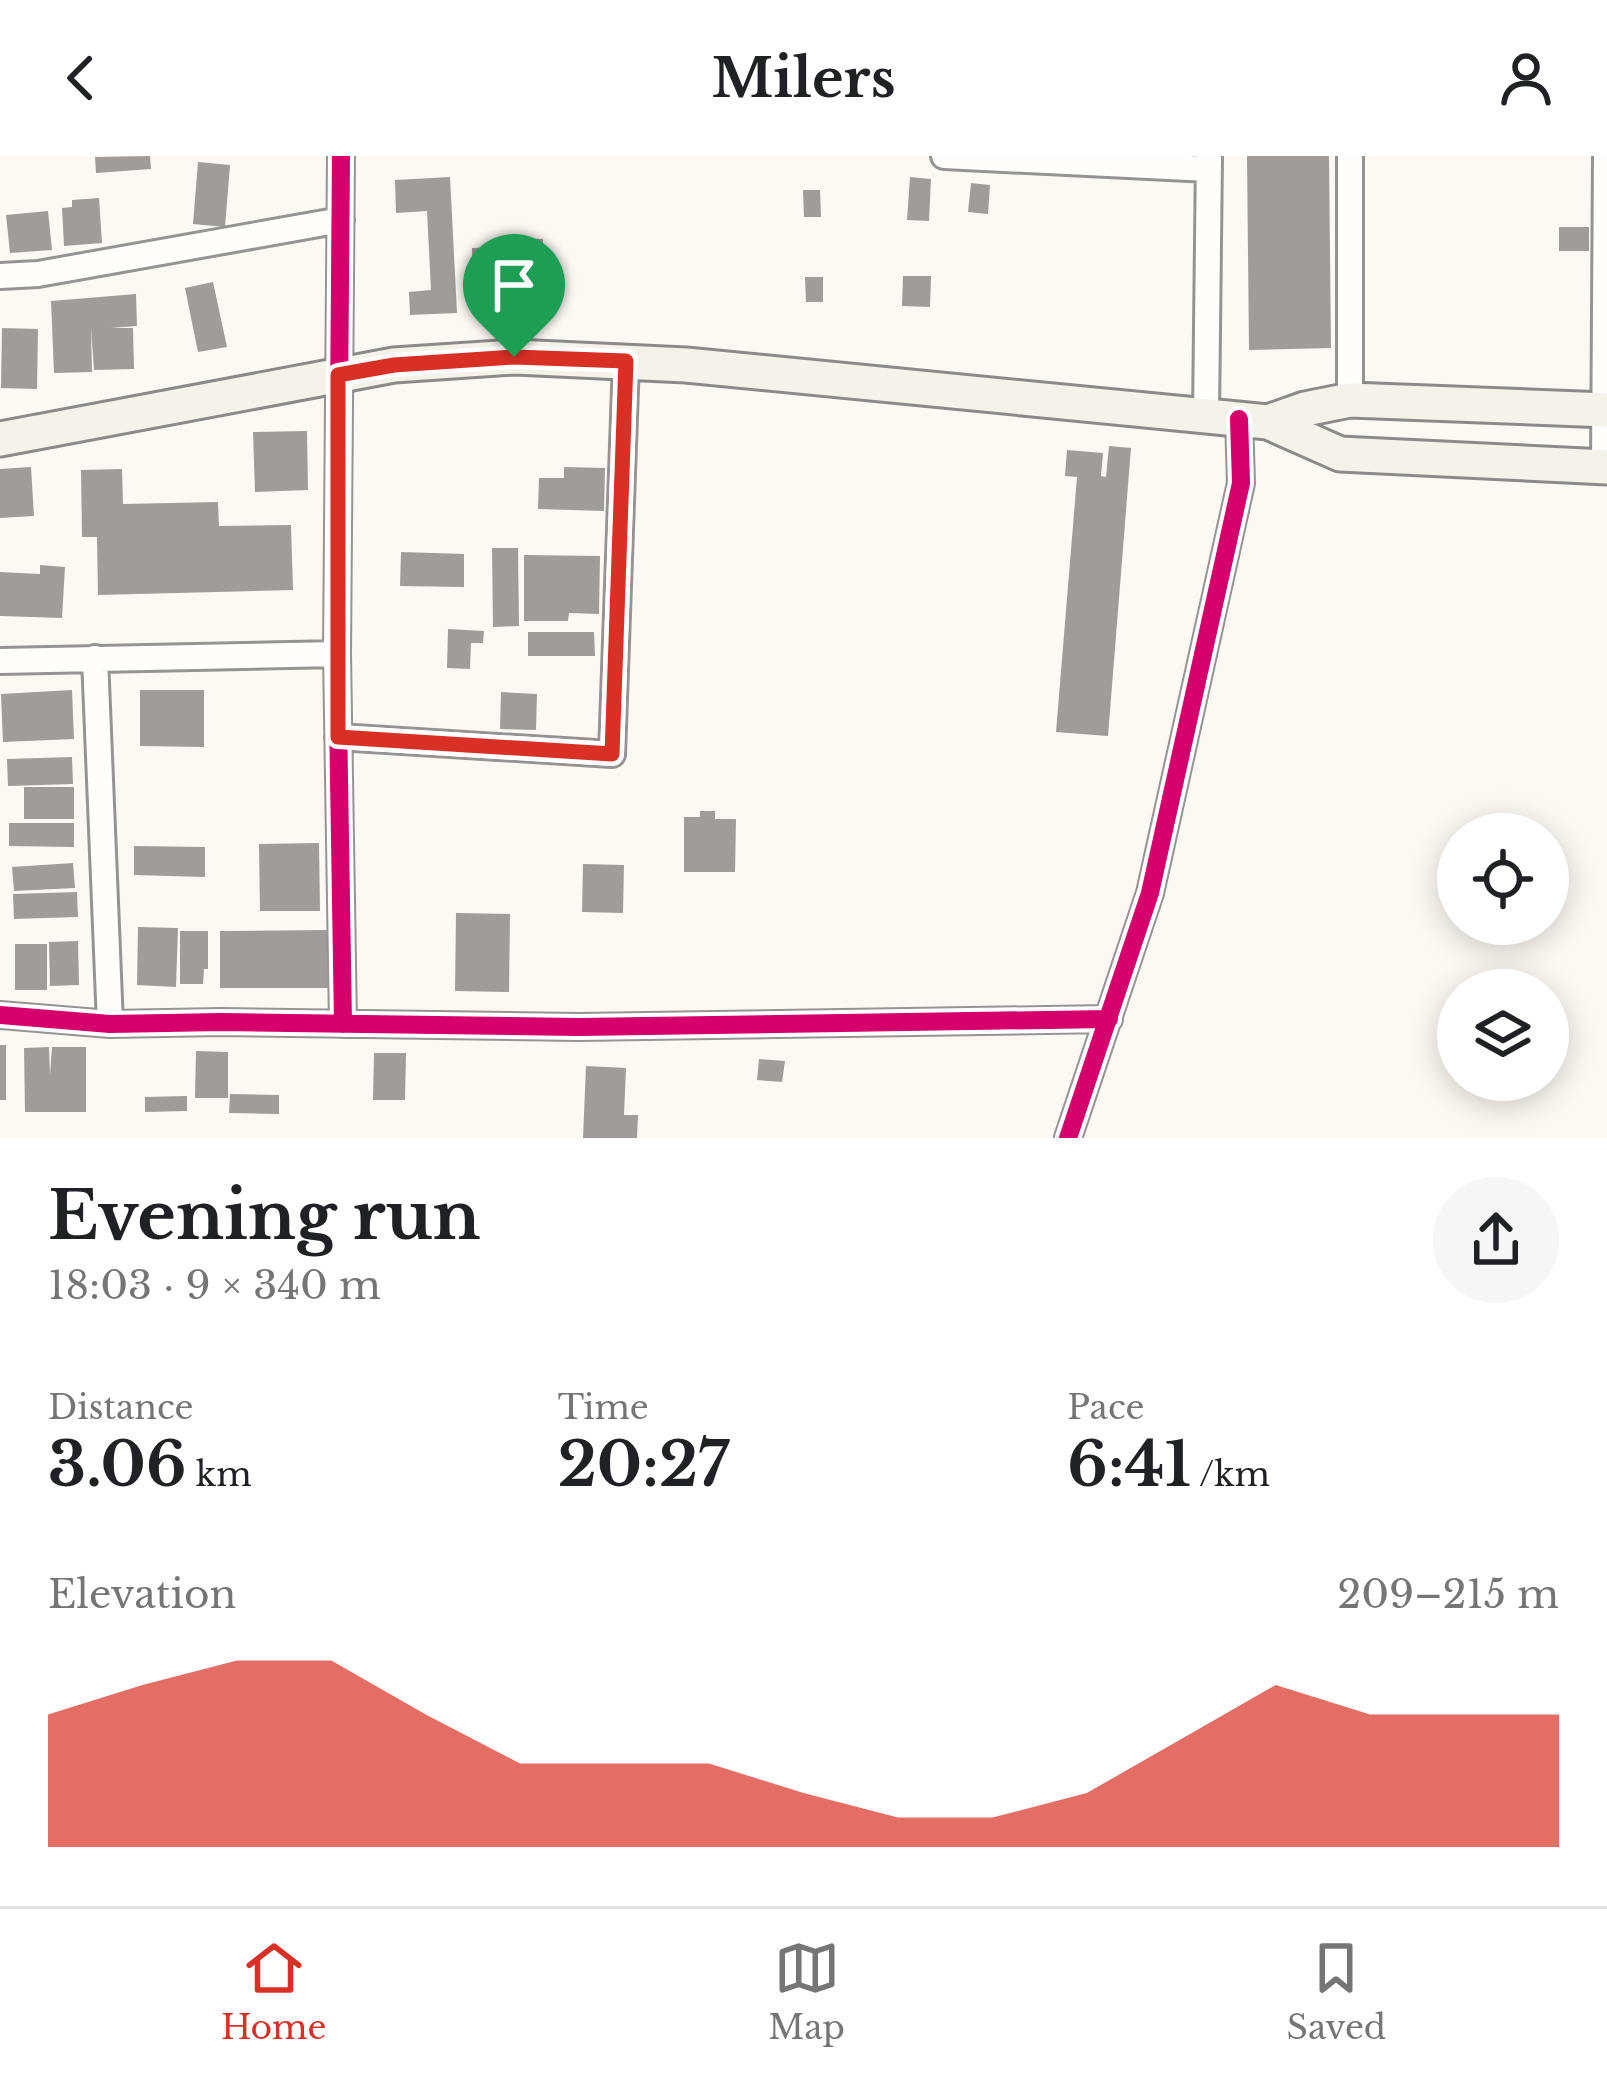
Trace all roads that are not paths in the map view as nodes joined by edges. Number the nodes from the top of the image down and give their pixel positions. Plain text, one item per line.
1 (341, 156) edge
2 (944, 156) edge
3 (1350, 156) edge
4 (1606, 156) edge
5 (1209, 162) edge
6 (341, 220) junction
7 (0, 276) edge
8 (626, 361) junction
9 (338, 375) junction
10 (1350, 400) junction
11 (1605, 410) edge
12 (1238, 419) junction
13 (0, 439) edge
14 (1605, 467) edge
15 (338, 654) junction
16 (95, 658) junction
17 (0, 661) edge
18 (338, 737) junction
19 (0, 1015) edge
20 (1109, 1019) junction
21 (110, 1024) junction
22 (343, 1024) junction
23 (1068, 1138) edge

1 - 6 street
2 - 5 street
3 - 10 street
4 - 11 street
5 - 12 street
6 - 7 street
6 - 9 street
8 - 9 main road
8 - 12 main road
8 - 18 street
9 - 13 main road
9 - 15 street
10 - 11 main road
10 - 12 main road
11 - 14 street
12 - 14 main road
12 - 20 street
15 - 16 street
15 - 18 street
16 - 17 street
16 - 21 street
18 - 22 street
19 - 21 street
20 - 22 street
20 - 23 street
21 - 22 street

